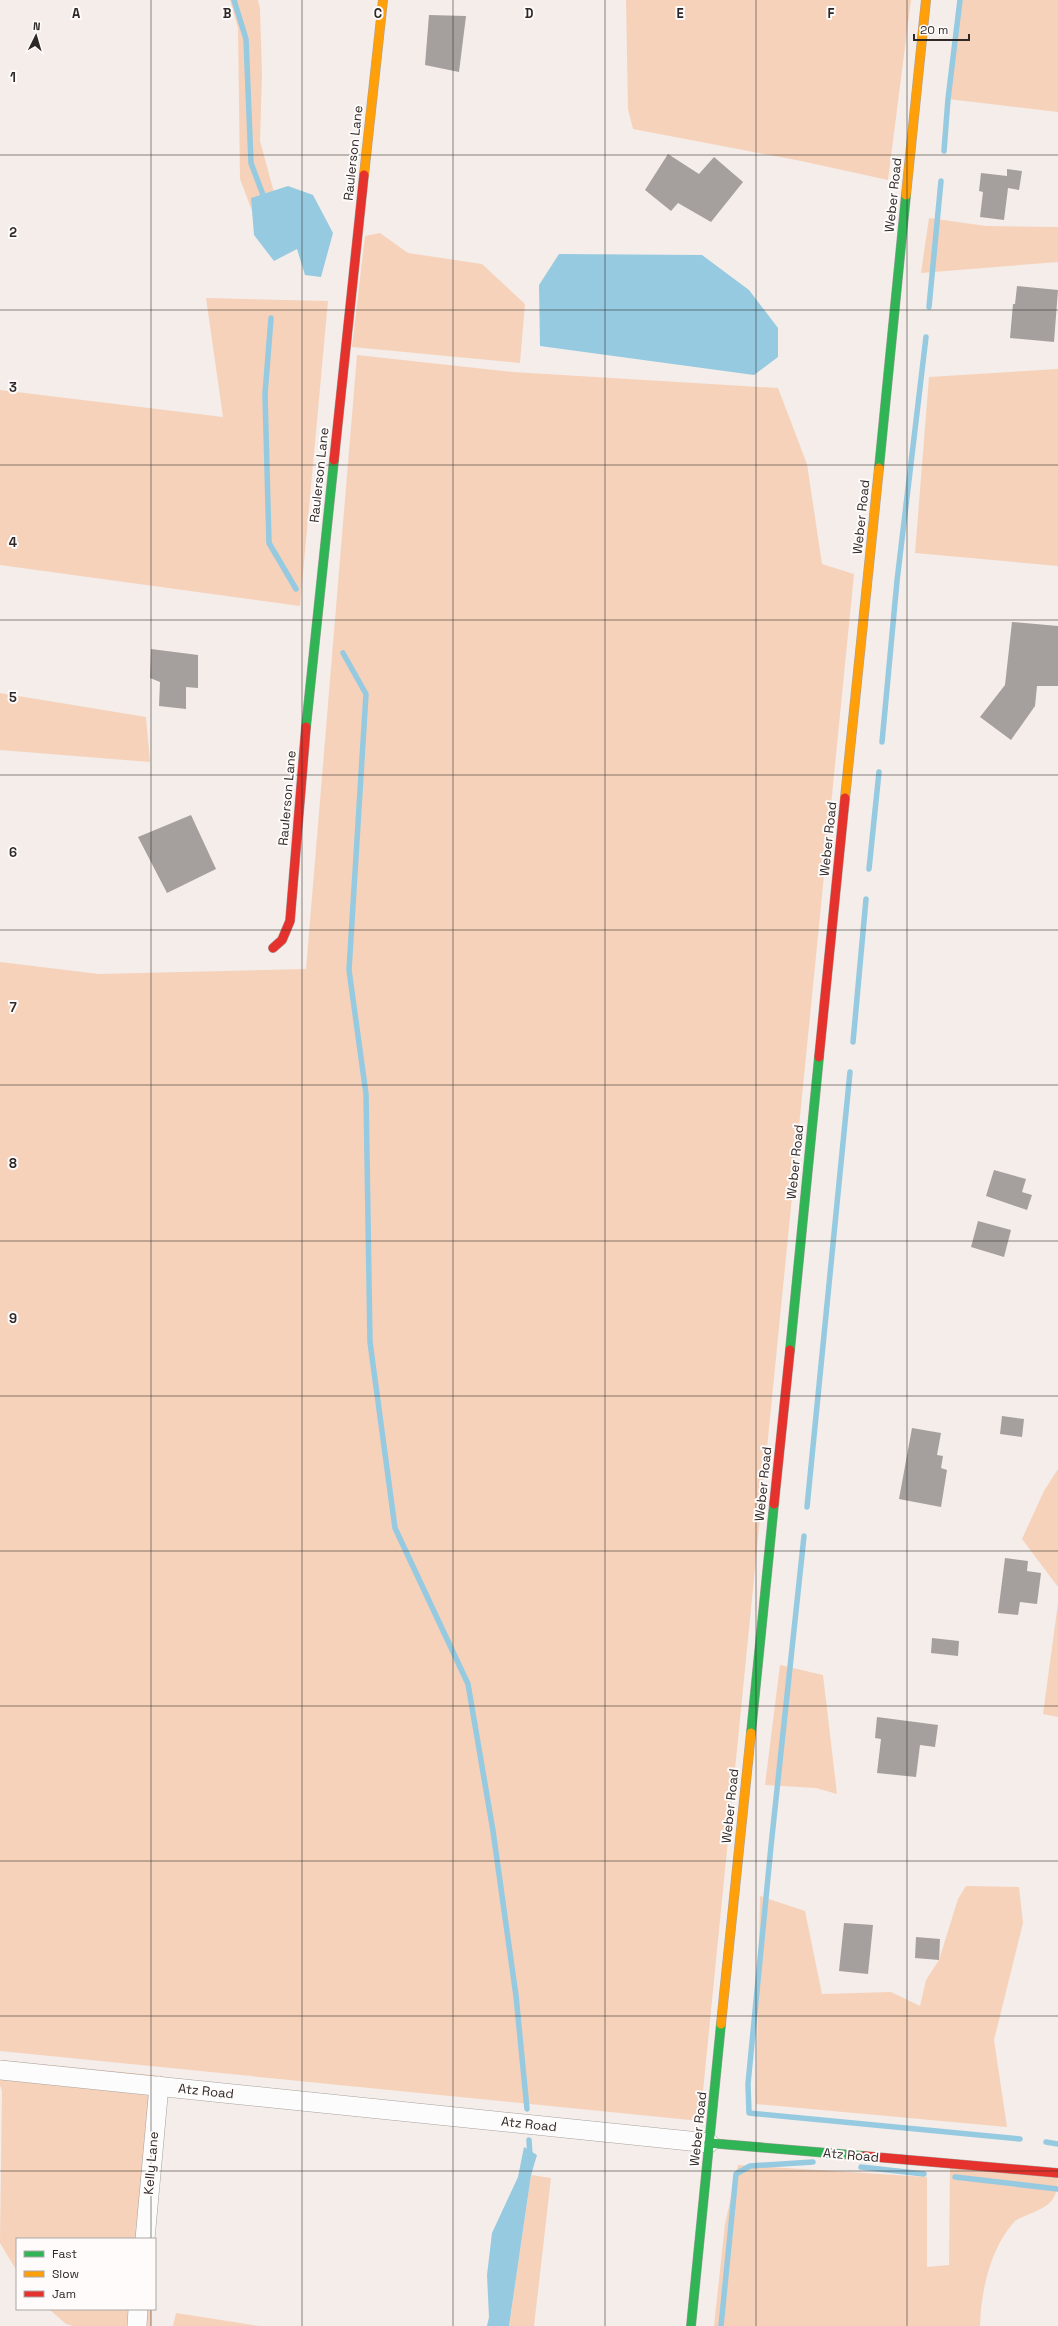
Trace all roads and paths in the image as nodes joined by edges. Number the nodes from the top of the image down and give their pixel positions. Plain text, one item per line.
1 (383, 0) edge
2 (926, 0) edge
3 (273, 948) dead end
4 (0, 2070) edge
5 (159, 2086) junction
6 (710, 2143) junction
7 (1058, 2173) edge
8 (144, 2238) edge
9 (138, 2310) edge
10 (137, 2326) edge
11 (691, 2326) edge

1 - 3 street, Raulerson Lane
2 - 6 street, Weber Road
4 - 5 street, Atz Road
5 - 6 street, Atz Road
5 - 8 street, Kelly Lane
6 - 7 street, Atz Road
6 - 11 street, Weber Road
9 - 10 street

